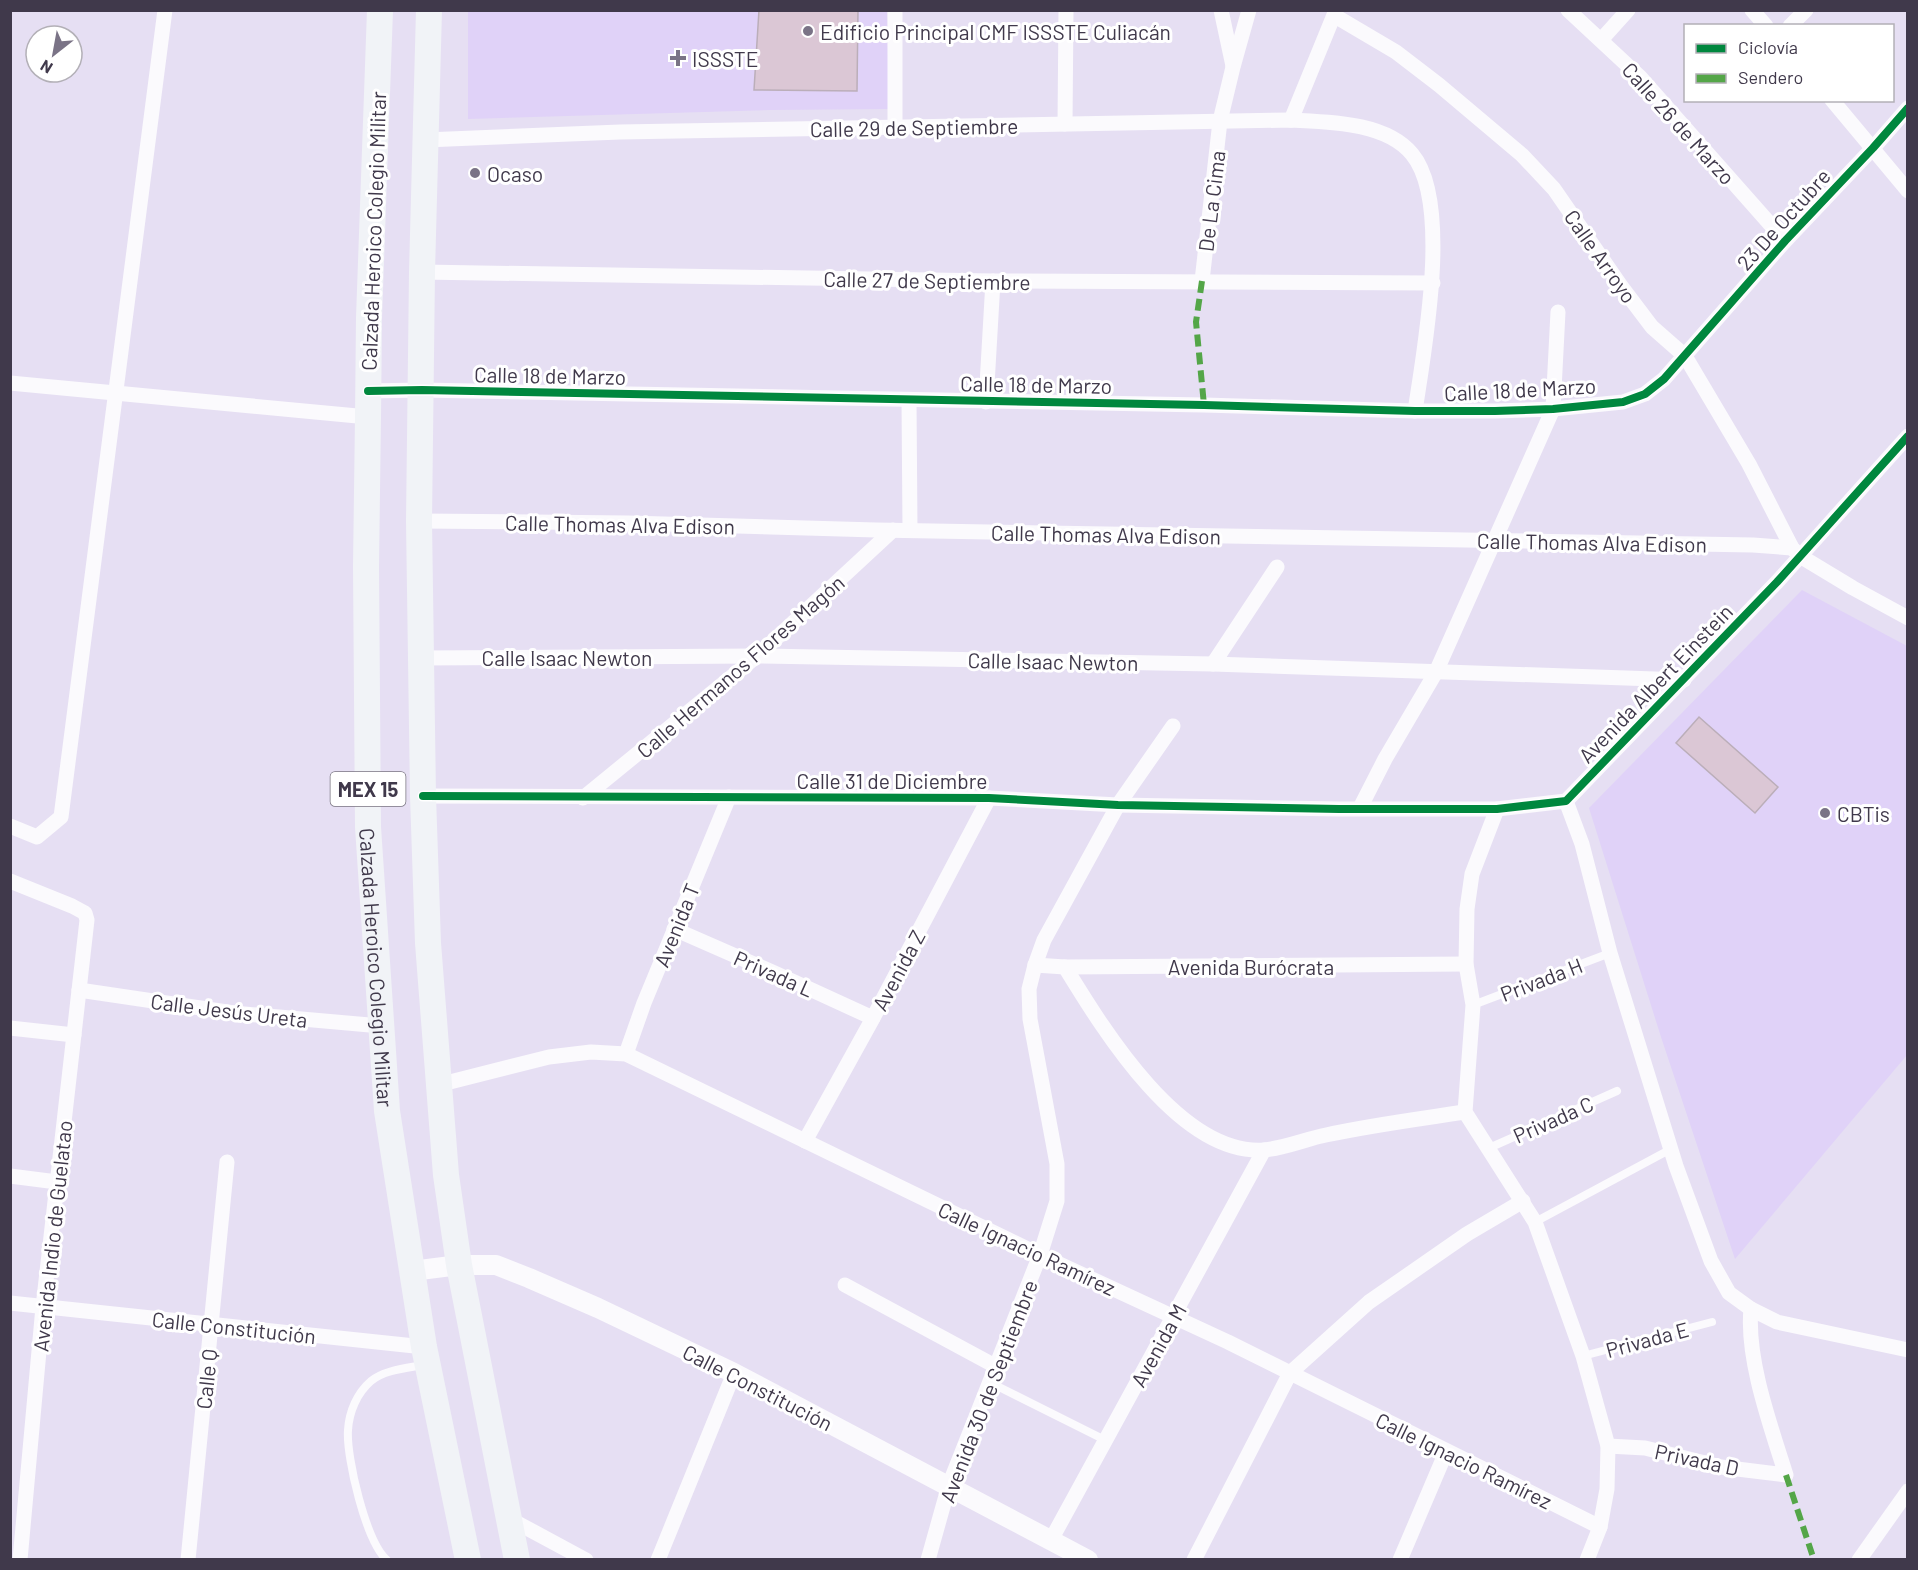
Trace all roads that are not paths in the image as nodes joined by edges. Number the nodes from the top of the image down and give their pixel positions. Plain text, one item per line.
1 (165, 10) edge
2 (380, 10) edge
3 (429, 10) edge
4 (895, 10) edge
5 (1066, 10) edge
6 (1221, 10) edge
7 (1249, 10) edge
8 (1568, 10) edge
9 (1628, 10) edge
10 (1752, 10) edge
11 (1806, 10) edge
12 (1336, 13) edge
13 (1764, 24) edge
14 (1792, 24) edge
15 (1601, 40) junction
16 (1233, 67) junction
17 (1834, 102) edge
18 (1908, 108) edge
19 (1291, 120) junction
20 (1220, 121) junction
21 (1065, 124) junction
22 (895, 128) junction
23 (425, 140) junction
24 (1873, 148) junction
25 (1908, 191) edge
26 (1785, 241) junction
27 (422, 272) junction
28 (993, 281) junction
29 (1202, 281) junction
30 (1433, 283) junction
31 (1558, 312) dead end
32 (1685, 356) junction
33 (10, 383) edge
34 (422, 390) junction
35 (368, 391) junction
36 (116, 393) junction
37 (909, 400) junction
38 (986, 402) junction
39 (1553, 409) junction
40 (1415, 411) junction
41 (368, 417) junction
42 (1908, 436) edge
43 (419, 521) junction
44 (894, 530) junction
45 (910, 530) junction
46 (1494, 541) junction
47 (1796, 552) junction
48 (1277, 567) dead end
49 (1908, 618) edge
50 (758, 656) junction
51 (421, 658) junction
52 (1213, 664) junction
53 (1436, 672) junction
54 (1684, 680) junction
55 (1173, 726) dead end
56 (423, 796) junction
57 (729, 797) junction
58 (583, 798) junction
59 (989, 798) junction
60 (1566, 801) junction
61 (1118, 806) junction
62 (1360, 808) junction
63 (1497, 809) junction
64 (10, 826) edge
65 (10, 881) edge
66 (674, 929) junction
67 (1610, 953) junction
68 (1466, 964) junction
69 (1035, 965) junction
70 (1065, 967) junction
71 (79, 990) junction
72 (1473, 1005) junction
73 (873, 1018) junction
74 (381, 1026) junction
75 (10, 1028) edge
76 (74, 1035) junction
77 (626, 1054) junction
78 (438, 1085) junction
79 (1617, 1091) dead end
80 (1465, 1112) junction
81 (805, 1141) junction
82 (1489, 1148) junction
83 (1671, 1149) junction
84 (1264, 1150) junction
85 (227, 1162) dead end
86 (10, 1176) edge
87 (57, 1182) junction
88 (1523, 1202) junction
89 (1535, 1222) junction
90 (1041, 1255) junction
91 (459, 1265) junction
92 (412, 1271) junction
93 (845, 1285) dead end
94 (10, 1303) edge
95 (43, 1306) junction
96 (1751, 1309) junction
97 (1174, 1317) junction
98 (1712, 1322) dead end
99 (211, 1325) junction
100 (1908, 1350) edge
101 (426, 1355) junction
102 (1583, 1356) junction
103 (997, 1367) junction
104 (734, 1373) junction
105 (1290, 1373) junction
106 (991, 1383) junction
107 (1105, 1440) junction
108 (1608, 1446) junction
109 (1446, 1452) junction
110 (949, 1485) junction
111 (1908, 1491) edge
112 (508, 1518) junction
113 (1600, 1527) junction
114 (1051, 1540) junction
115 (20, 1560) edge
116 (188, 1560) edge
117 (387, 1560) edge
118 (468, 1560) edge
119 (517, 1560) edge
120 (586, 1560) edge
121 (658, 1560) edge
122 (928, 1560) edge
123 (1088, 1560) edge
124 (1194, 1560) edge
125 (1400, 1560) edge
126 (1587, 1560) edge
127 (1859, 1560) edge

1 - 36 street
2 - 35 main road, Calzada Heroico Colegio Militar / MEX 15
3 - 23 main road, MEX 15
4 - 22 street
5 - 21 street
6 - 16 street
7 - 16 street, De La Cima
8 - 15 street, Calle 26 de Marzo
9 - 15 street
10 - 13 street
11 - 14 street
12 - 19 street
12 - 32 street, Calle Arroyo
15 - 26 street, Calle 26 de Marzo
16 - 20 street, De La Cima
17 - 24 street
18 - 24 street, 23 De Octubre
19 - 20 street, Calle 29 de Septiembre
19 - 30 street, Calle 29 de Septiembre
20 - 21 street, Calle 29 de Septiembre
20 - 29 street, De La Cima
21 - 22 street, Calle 29 de Septiembre
22 - 23 street, Calle 29 de Septiembre
23 - 27 main road, MEX 15
24 - 25 street
24 - 26 street, 23 De Octubre
26 - 32 street, 23 De Octubre
27 - 28 street, Calle 27 de Septiembre
27 - 34 main road, MEX 15
28 - 29 street, Calle 27 de Septiembre
28 - 38 street
29 - 30 street, Calle 27 de Septiembre
30 - 40 street
31 - 39 street
32 - 39 street, Calle 18 de Marzo
32 - 47 street, Calle Arroyo
33 - 36 street
34 - 35 street, Calle 18 de Marzo
34 - 37 street, Calle 18 de Marzo
34 - 43 main road, MEX 15
35 - 41 main road, Calzada Heroico Colegio Militar / MEX 15
36 - 41 street
36 - 64 street
37 - 38 street, Calle 18 de Marzo
37 - 45 street
38 - 40 street, Calle 18 de Marzo
39 - 40 street, Calle 18 de Marzo
39 - 46 street
41 - 74 main road, Calzada Heroico Colegio Militar / MEX 15
42 - 47 street, Avenida Albert Einstein
43 - 44 street, Calle Thomas Alva Edison
43 - 51 main road, MEX 15
44 - 45 street, Calle Thomas Alva Edison
44 - 50 street, Calle Hermanos Flores Magón
45 - 46 street, Calle Thomas Alva Edison
46 - 47 street, Calle Thomas Alva Edison
46 - 53 street
47 - 49 street
47 - 54 street, Avenida Albert Einstein
48 - 52 street
50 - 51 street, Calle Isaac Newton
50 - 52 street, Calle Isaac Newton
50 - 58 street, Calle Hermanos Flores Magón
51 - 56 main road, MEX 15
52 - 53 street, Calle Isaac Newton
53 - 54 street, Calle Isaac Newton
53 - 62 street
54 - 60 street, Avenida Albert Einstein
55 - 61 street, Avenida 30 de Septiembre
56 - 58 street, Calle 31 de Diciembre
56 - 78 main road, MEX 15
57 - 58 street, Calle 31 de Diciembre
57 - 59 street, Calle 31 de Diciembre
57 - 66 street, Avenida T
59 - 61 street, Calle 31 de Diciembre
59 - 73 street, Avenida Z
60 - 63 street
60 - 67 street
61 - 62 street, Calle 31 de Diciembre
61 - 69 street, Avenida 30 de Septiembre
62 - 63 street
63 - 68 street
65 - 71 street, Avenida Indio de Guelatao
66 - 73 street, Privada L
66 - 77 street, Avenida T
67 - 72 lane, Privada H
67 - 83 street
68 - 70 street, Avenida Burócrata
68 - 72 street
69 - 70 street, Avenida Burócrata
69 - 90 street, Avenida 30 de Septiembre
70 - 84 street
71 - 74 street, Calle Jesús Ureta
71 - 76 street, Avenida Indio de Guelatao
72 - 80 street
73 - 81 street, Avenida Z
74 - 92 main road, Calzada Heroico Colegio Militar / MEX 15
75 - 76 street
76 - 87 street, Avenida Indio de Guelatao
77 - 78 street, Calle Ignacio Ramírez
77 - 81 street, Calle Ignacio Ramírez
78 - 91 main road, MEX 15
79 - 82 lane, Privada C
80 - 82 street
80 - 84 street
81 - 90 street, Calle Ignacio Ramírez
82 - 88 street
83 - 89 lane
83 - 96 street
84 - 97 street, Avenida M
85 - 99 street, Calle Q
86 - 87 street
87 - 95 street, Avenida Indio de Guelatao
88 - 89 street
88 - 105 street
89 - 102 street
90 - 97 street, Calle Ignacio Ramírez
90 - 103 street, Avenida 30 de Septiembre
91 - 92 street, Calle Constitución
91 - 104 street, Calle Constitución
91 - 112 main road, MEX 15
92 - 101 main road, Calzada Heroico Colegio Militar / MEX 15
93 - 103 street
94 - 95 street, Calle Constitución
95 - 99 street, Calle Constitución
95 - 115 street, Avenida Indio de Guelatao
96 - 100 street
96 - 108 street, Privada D
97 - 105 street, Calle Ignacio Ramírez
97 - 107 street, Avenida M
98 - 102 lane, Privada E
99 - 101 street, Calle Constitución
99 - 116 street, Calle Q
101 - 117 lane
101 - 118 main road, Calzada Heroico Colegio Militar / MEX 15
102 - 108 street
103 - 106 street, Avenida 30 de Septiembre
104 - 110 street, Calle Constitución
104 - 121 street
105 - 109 street, Calle Ignacio Ramírez
105 - 124 street
106 - 107 lane
106 - 110 street, Avenida 30 de Septiembre
107 - 114 street, Avenida M
108 - 113 street
109 - 113 street, Calle Ignacio Ramírez
109 - 125 street
110 - 114 street, Calle Constitución
110 - 122 street, Avenida 30 de Septiembre
111 - 127 street
112 - 119 main road, MEX 15
112 - 120 street
113 - 126 street
114 - 123 street, Calle Constitución

